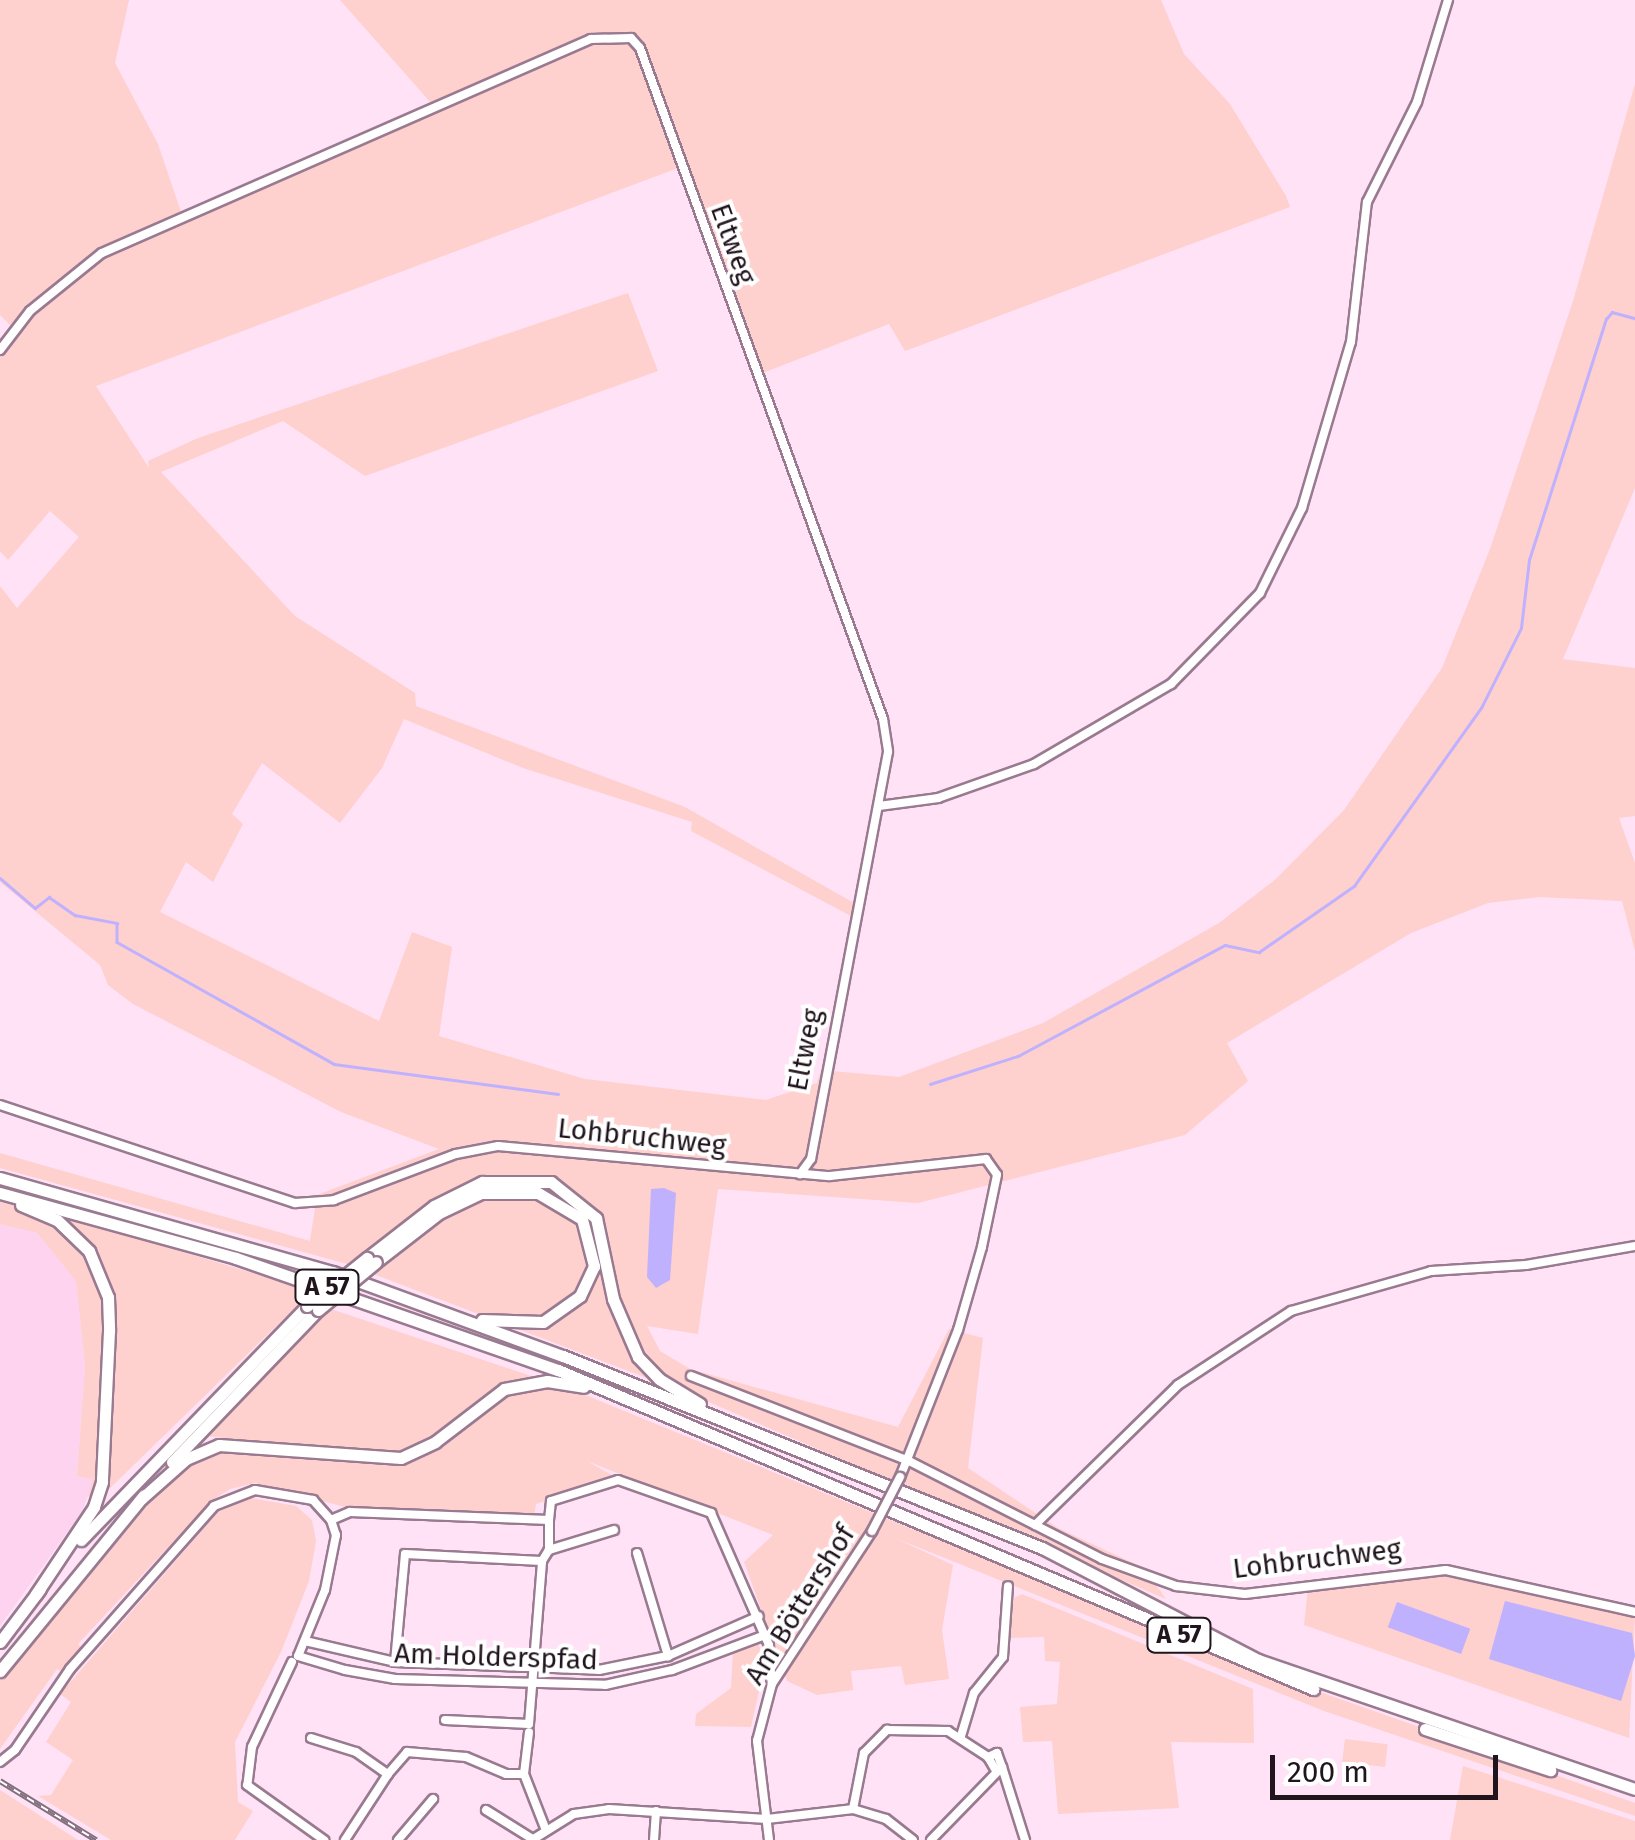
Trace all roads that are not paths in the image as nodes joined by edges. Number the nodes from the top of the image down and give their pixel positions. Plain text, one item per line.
1 (1448, 0) edge
2 (0, 350) edge
3 (878, 806) junction
4 (0, 1105) edge
5 (811, 1159) junction
6 (800, 1174) junction
7 (830, 1176) junction
8 (0, 1178) edge
9 (0, 1193) edge
10 (1635, 1246) edge
11 (372, 1260) junction
12 (313, 1308) junction
13 (445, 1313) junction
14 (691, 1376) dead end
15 (646, 1406) junction
16 (772, 1438) junction
17 (909, 1461) junction
18 (141, 1499) junction
19 (332, 1520) junction
20 (549, 1520) junction
21 (1035, 1525) junction
22 (614, 1530) dead end
23 (549, 1550) junction
24 (637, 1552) dead end
25 (542, 1560) junction
26 (1008, 1586) dead end
27 (36, 1594) junction
28 (1635, 1612) edge
29 (758, 1616) junction
30 (764, 1635) junction
31 (306, 1641) junction
32 (0, 1642) edge
33 (668, 1656) junction
34 (295, 1659) junction
35 (395, 1662) junction
36 (0, 1671) edge
37 (534, 1677) junction
38 (772, 1684) junction
39 (445, 1720) dead end
40 (528, 1732) dead end
41 (961, 1736) junction
42 (311, 1738) dead end
43 (2, 1761) edge
44 (999, 1769) junction
45 (388, 1774) junction
46 (524, 1774) junction
47 (1635, 1792) edge
48 (433, 1799) dead end
49 (853, 1809) junction
50 (486, 1810) dead end
51 (656, 1811) junction
52 (766, 1818) junction
53 (545, 1828) junction
54 (324, 1840) edge
55 (345, 1840) edge
56 (398, 1840) edge
57 (533, 1840) edge
58 (654, 1840) edge
59 (769, 1840) edge
60 (913, 1840) edge
61 (931, 1840) edge
62 (1025, 1840) edge

1 - 3 street
2 - 3 street, Eltweg
3 - 5 street, Eltweg
4 - 6 street, Lohbruchweg
5 - 6 street, Eltweg
5 - 7 street
6 - 7 street, Lohbruchweg
7 - 17 street, Lohbruchweg
8 - 13 highway, A 57
9 - 15 highway, A 57
9 - 27 highway
10 - 21 street
11 - 12 highway, bridge
11 - 13 highway
11 - 16 highway
12 - 18 highway
12 - 27 highway
13 - 16 highway, A 57
14 - 17 street, Lohbruchweg
15 - 18 highway
15 - 47 highway, A 57
16 - 47 highway, A 57
17 - 21 street, Lohbruchweg
17 - 38 street, Am Böttershof, bridge
18 - 36 highway
19 - 20 street
19 - 31 street
19 - 43 street
20 - 23 street
20 - 29 street
21 - 28 street, Lohbruchweg
22 - 23 street
23 - 25 street
24 - 33 street
25 - 35 street
25 - 37 street
26 - 41 street
27 - 32 highway
29 - 30 street
29 - 33 street, Am Holderspfad
30 - 37 street, Am Holderspfad
30 - 38 street
31 - 34 street
31 - 35 street, Am Holderspfad
33 - 37 street, Am Holderspfad
34 - 37 street, Am Holderspfad
34 - 54 street
35 - 37 street, Am Holderspfad
37 - 39 street
38 - 52 street, Am Böttershof
40 - 46 street
41 - 44 street
41 - 49 street
42 - 45 street
44 - 61 street
44 - 62 street
45 - 46 street
45 - 55 street
46 - 53 street
48 - 56 street
49 - 52 street
49 - 60 street
50 - 57 street
51 - 52 street
51 - 53 street
51 - 58 street
52 - 59 street, Am Böttershof
53 - 57 street

